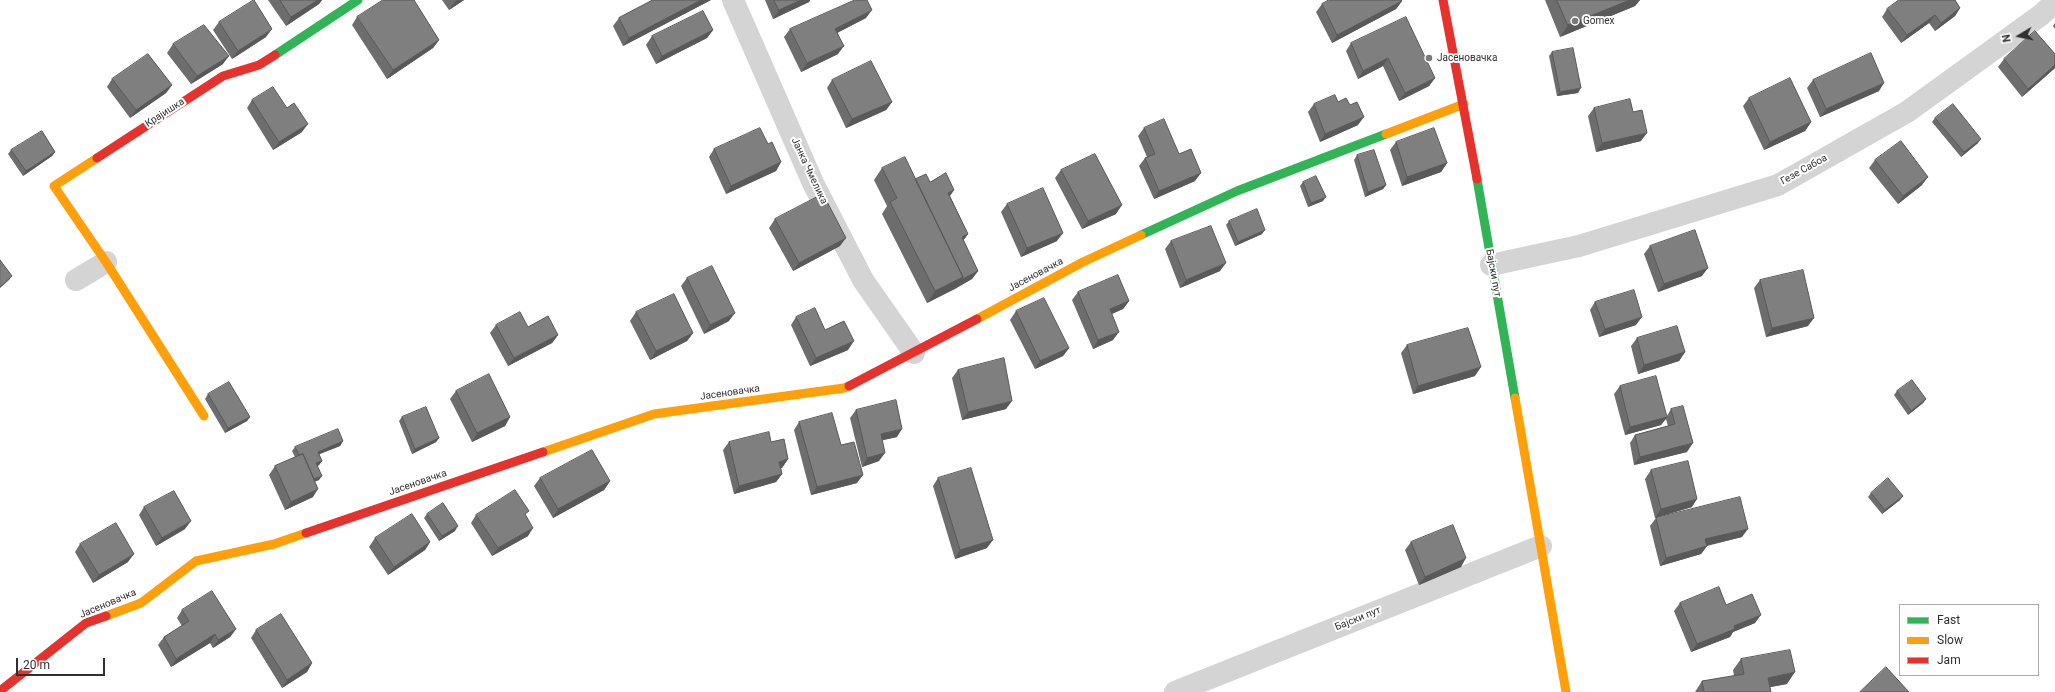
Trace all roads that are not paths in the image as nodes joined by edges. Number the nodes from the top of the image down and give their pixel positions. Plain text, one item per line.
1 (358, 0) edge
2 (733, 0) edge
3 (1443, 0) edge
4 (2055, 2) edge
5 (1464, 104) junction
6 (106, 262) junction
7 (1491, 265) junction
8 (76, 280) dead end
9 (914, 353) junction
10 (204, 416) dead end
11 (1541, 546) junction
12 (0, 691) edge
13 (1175, 692) edge
14 (1566, 692) edge

1 - 6 street, Крајишка
2 - 9 street, Јанка Чмелика
3 - 5 street, Бајски пут
4 - 7 street, Гезе Сабоа
5 - 7 street, Бајски пут
5 - 9 street, Јасеновачка
6 - 8 street
6 - 10 street, Крајишка
7 - 11 street, Бајски пут
9 - 12 street, Јасеновачка
11 - 13 street, Бајски пут
11 - 14 street, Бајски пут

